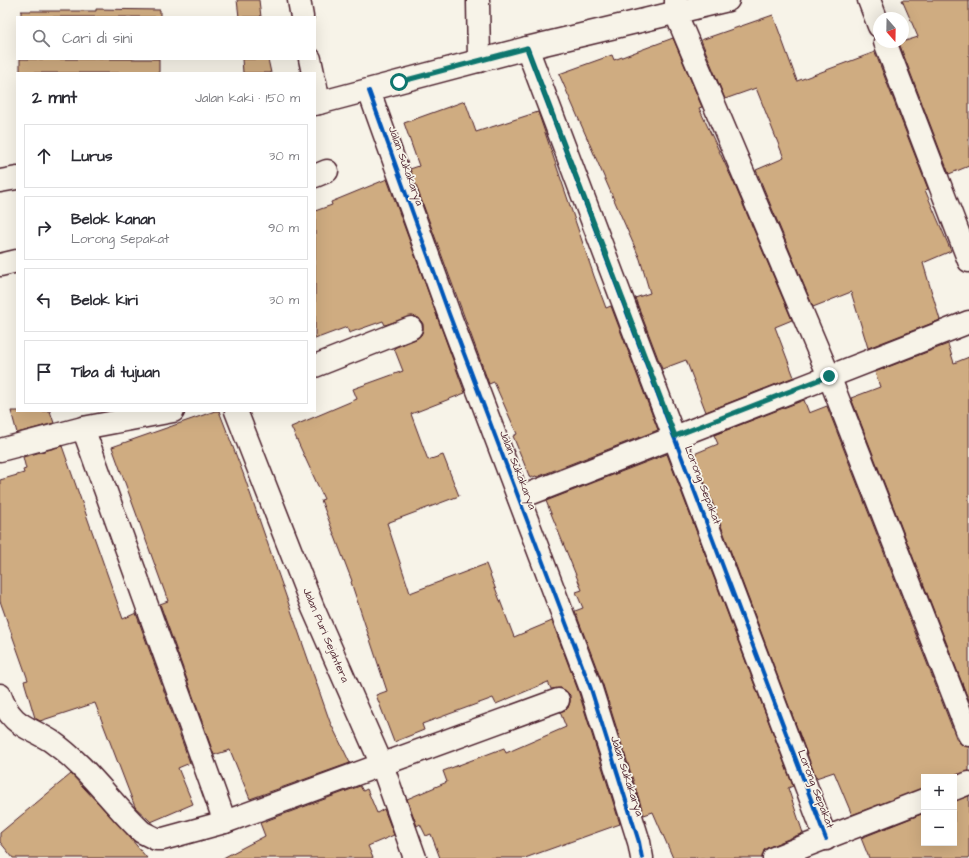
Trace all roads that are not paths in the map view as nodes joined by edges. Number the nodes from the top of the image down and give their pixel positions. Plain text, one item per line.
1 (299, 0) edge
2 (478, 0) edge
3 (728, 0) edge
4 (869, 0) edge
5 (676, 7) edge
6 (874, 12) edge
7 (302, 16) edge
8 (527, 48) junction
9 (887, 48) edge
10 (310, 60) edge
11 (479, 61) junction
12 (313, 72) edge
13 (369, 91) junction
14 (316, 93) edge
15 (317, 104) edge
16 (16, 178) edge
17 (0, 181) edge
18 (16, 261) edge
19 (969, 261) edge
20 (0, 265) edge
21 (969, 322) edge
22 (411, 328) dead end
23 (316, 366) edge
24 (829, 376) junction
25 (168, 412) edge
26 (236, 412) edge
27 (83, 428) junction
28 (675, 436) junction
29 (0, 450) edge
30 (519, 498) junction
31 (0, 695) edge
32 (558, 700) dead end
33 (969, 734) edge
34 (382, 765) junction
35 (969, 783) edge
36 (957, 788) edge
37 (921, 801) edge
38 (226, 822) junction
39 (826, 839) junction
40 (416, 858) edge
41 (642, 858) edge
42 (774, 858) edge

1 - 7 street
2 - 11 street
3 - 5 street
4 - 6 street
5 - 8 street
5 - 24 street
8 - 11 street
8 - 28 street, Lorong Sepakat
9 - 19 street
10 - 12 street
11 - 13 street
13 - 15 street
13 - 30 street, Jalan Sukakarya
14 - 15 street
16 - 17 street
18 - 20 street
21 - 24 street
22 - 23 street
24 - 28 street
24 - 33 street
25 - 27 street
26 - 34 street, Jalan Puri Sejahtera
27 - 29 street
27 - 38 street
28 - 30 street
28 - 39 street, Lorong Sepakat
30 - 41 street, Jalan Sukakarya
31 - 38 street
32 - 34 street
34 - 38 street
34 - 40 street, Jalan Puri Sejahtera
35 - 36 street
37 - 39 street
39 - 42 street

